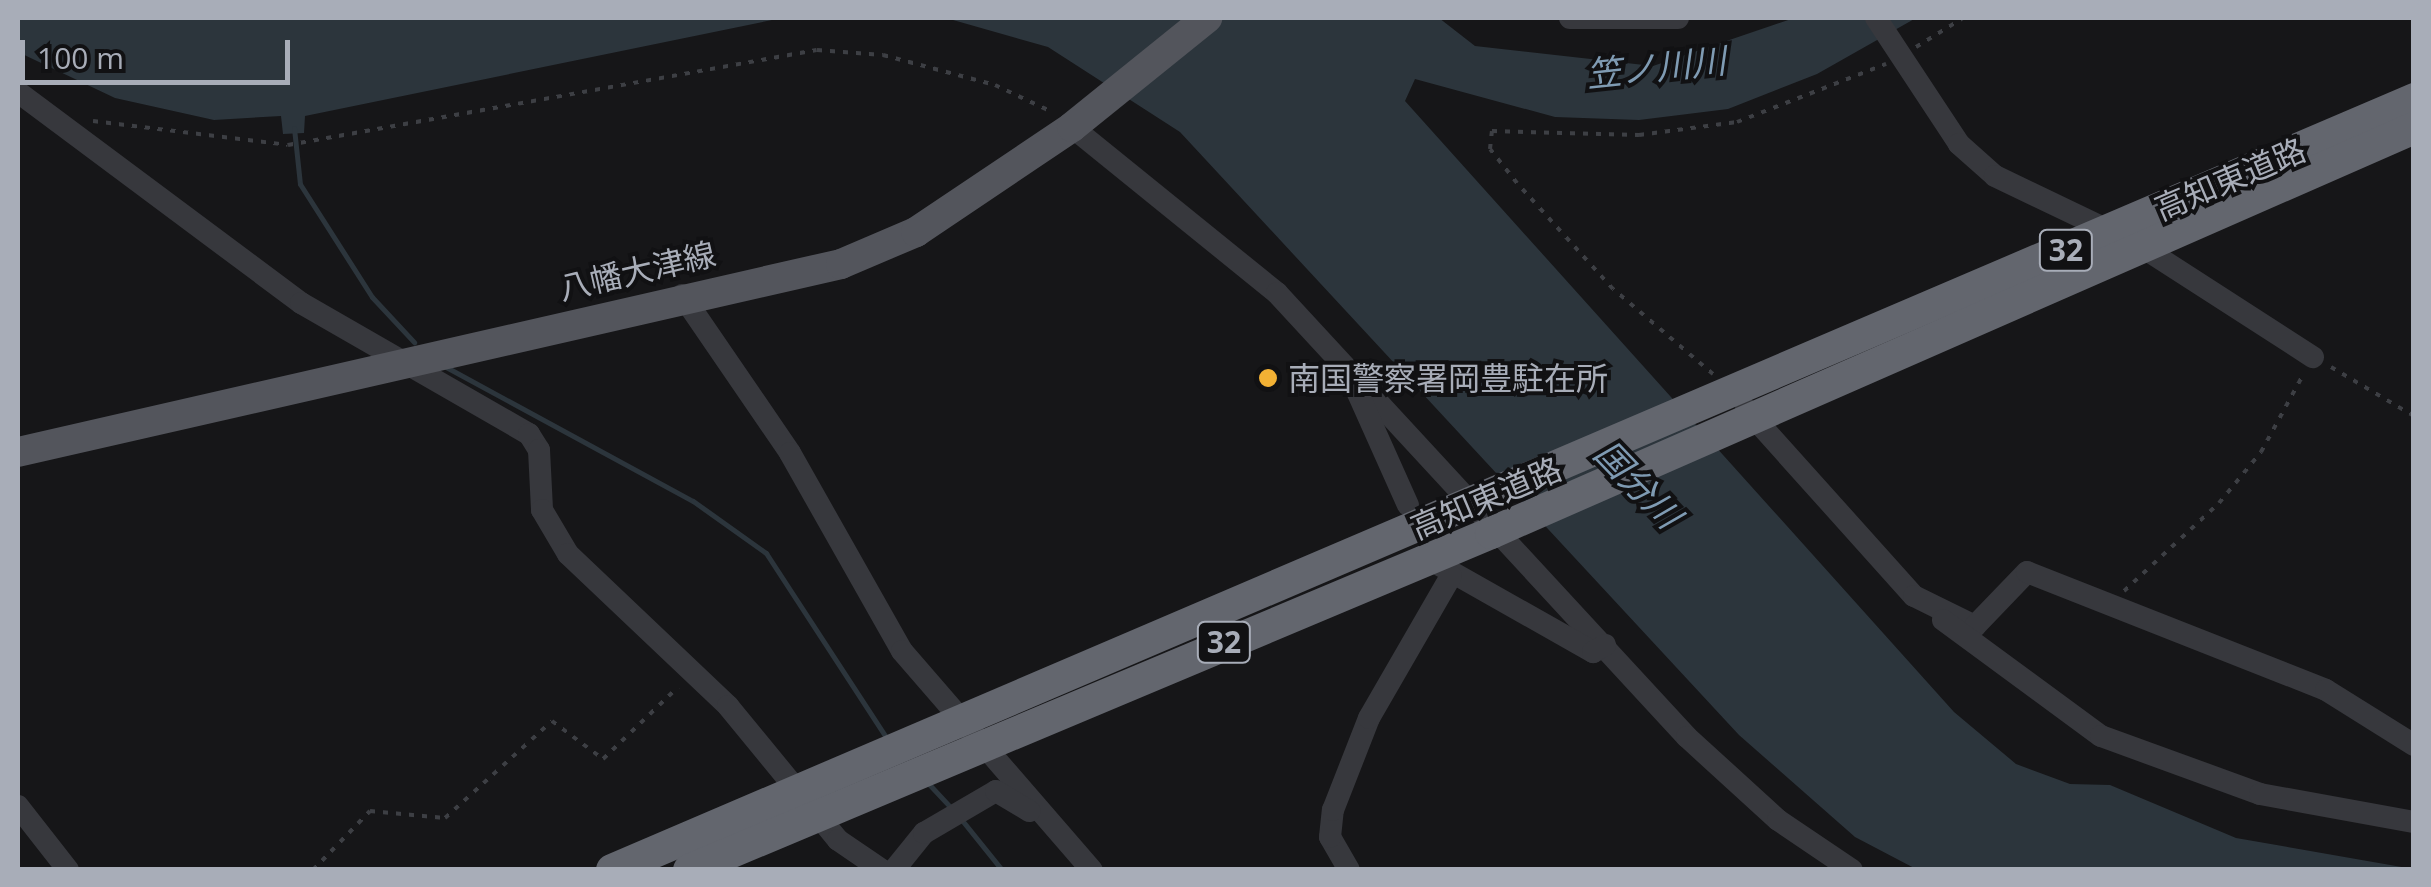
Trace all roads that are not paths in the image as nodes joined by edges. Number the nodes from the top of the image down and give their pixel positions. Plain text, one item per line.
1 (1207, 18) edge
2 (1570, 18) edge
3 (1678, 18) edge
4 (1876, 18) edge
5 (18, 92) edge
6 (2414, 99) edge
7 (1076, 124) junction
8 (2414, 128) edge
9 (2126, 238) junction
10 (682, 295) junction
11 (2314, 357) road end
12 (398, 362) junction
13 (1348, 368) junction
14 (1733, 407) junction
15 (18, 452) edge
16 (1476, 503) junction
17 (1408, 505) dead end
18 (1500, 529) junction
19 (1914, 596) junction
20 (1975, 626) junction
21 (1605, 645) junction
22 (2024, 687) junction
23 (967, 731) junction
24 (2414, 745) edge
25 (804, 803) junction
26 (18, 806) edge
27 (2414, 822) edge
28 (1060, 825) junction
29 (68, 870) edge
30 (612, 870) edge
31 (689, 870) edge
32 (882, 870) edge
33 (894, 870) edge
34 (1092, 870) edge
35 (1349, 870) edge
36 (1852, 870) edge

1 - 7 main road, 八幡大津線
2 - 3 street
4 - 9 street
5 - 12 street
6 - 9 highway, 高知東道路 / 32
7 - 10 main road, 八幡大津線
7 - 13 street
8 - 9 highway, 高知東道路 / 32
9 - 11 street
9 - 14 highway, 高知東道路 / 32
10 - 12 main road, 八幡大津線
10 - 23 street
12 - 15 main road, 八幡大津線
12 - 25 street
13 - 16 street
13 - 17 street
14 - 16 highway, 高知東道路 / 32
14 - 18 highway, 高知東道路 / 32
14 - 19 street
16 - 18 street
16 - 23 highway, 高知東道路 / 32
18 - 21 street
18 - 23 highway, 高知東道路 / 32
19 - 20 street
19 - 22 street
20 - 22 street
20 - 24 street
21 - 35 street
21 - 36 street
22 - 27 street
23 - 25 highway, 高知東道路 / 32
23 - 28 street
25 - 30 highway, 高知東道路 / 32
25 - 31 highway, 高知東道路 / 32
25 - 32 street
26 - 29 street
28 - 33 street
28 - 34 street

